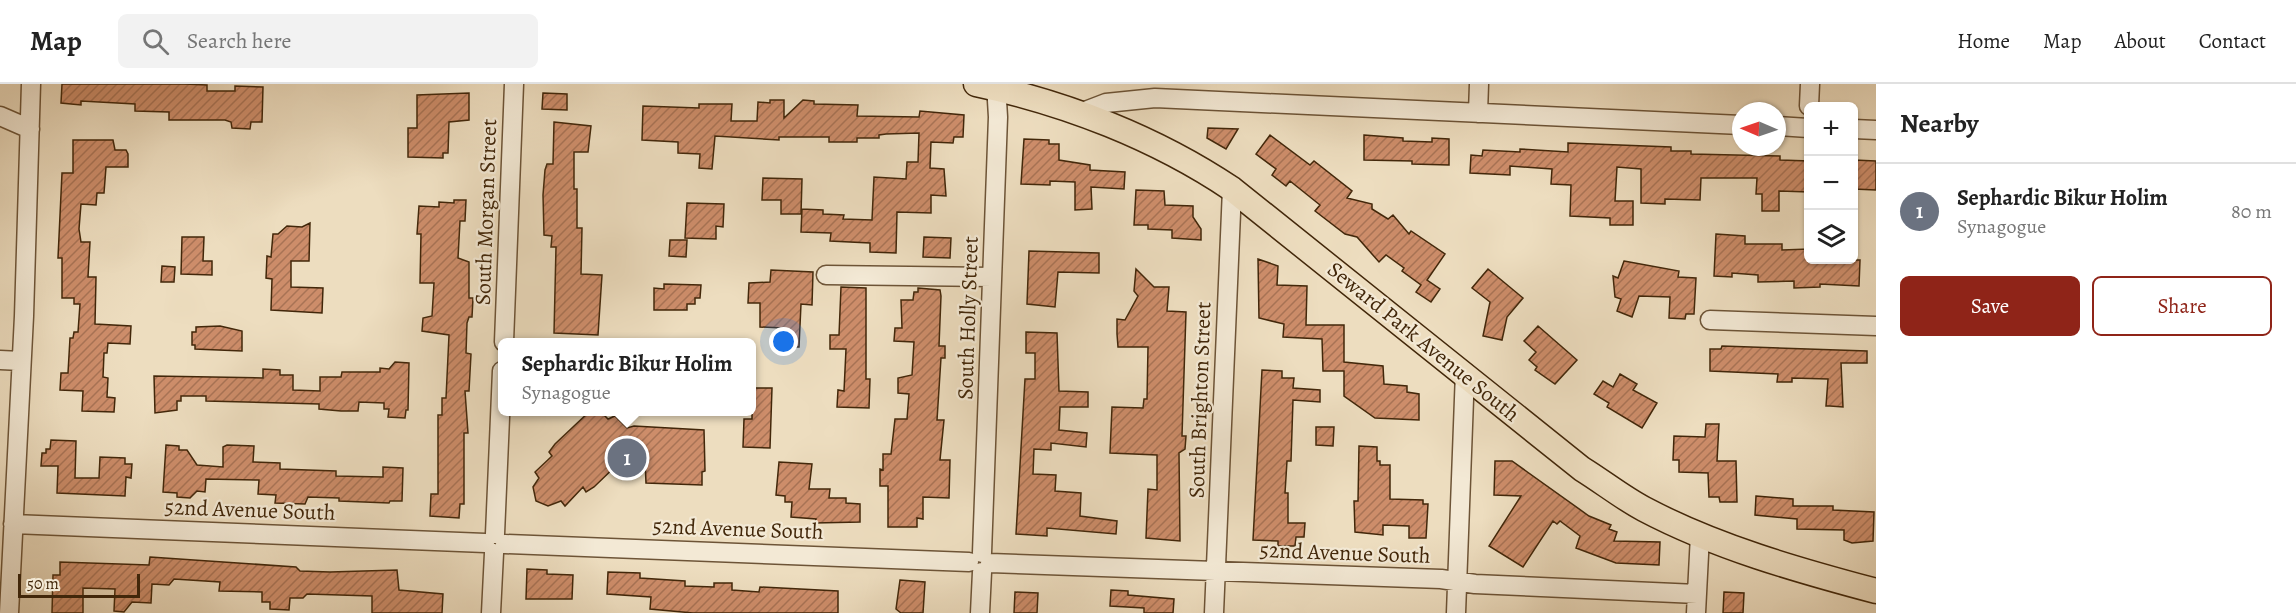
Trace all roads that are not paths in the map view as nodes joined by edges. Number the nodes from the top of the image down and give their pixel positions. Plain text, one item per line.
1 (31, 84) edge
2 (514, 84) edge
3 (1479, 84) edge
4 (1810, 84) edge
5 (989, 85) edge
6 (1809, 102) edge
7 (1080, 113) junction
8 (1478, 113) junction
9 (0, 116) edge
10 (1732, 125) edge
11 (1786, 127) edge
12 (1804, 128) edge
13 (30, 129) junction
14 (1858, 129) edge
15 (1876, 130) edge
16 (1232, 189) junction
17 (826, 275) dead end
18 (992, 277) junction
19 (1710, 320) dead end
20 (1876, 326) edge
21 (504, 338) edge
22 (0, 360) edge
23 (21, 361) junction
24 (1465, 372) junction
25 (500, 416) edge
26 (13, 524) junction
27 (1700, 535) junction
28 (495, 543) junction
29 (981, 563) junction
30 (1216, 571) junction
31 (1458, 581) junction
32 (1876, 591) edge
33 (1697, 594) junction
34 (9, 613) edge
35 (491, 613) edge
36 (980, 613) edge
37 (1214, 613) edge
38 (1456, 613) edge
39 (1696, 613) edge

1 - 13 street
2 - 21 street, South Morgan Street
3 - 8 street
4 - 6 street
5 - 7 main road, Seward Park Avenue South
5 - 18 street, South Holly Street
7 - 8 street
7 - 16 main road, Seward Park Avenue South
8 - 10 street
9 - 13 street
11 - 12 street
13 - 23 street
14 - 15 street
16 - 24 main road, Seward Park Avenue South
16 - 30 street, South Brighton Street
17 - 18 street
18 - 29 street, South Holly Street
19 - 20 street
22 - 23 street
23 - 26 street
24 - 27 main road, Seward Park Avenue South
24 - 31 street
25 - 28 street
26 - 28 street, 52nd Avenue South
26 - 34 street
27 - 32 main road, Seward Park Avenue South
27 - 33 street
28 - 29 street, 52nd Avenue South
28 - 35 street
29 - 30 street, 52nd Avenue South
29 - 36 street, South Holly Street
30 - 31 street, 52nd Avenue South
30 - 37 street, South Brighton Street
31 - 33 street, 52nd Avenue South
31 - 38 street
33 - 39 street

